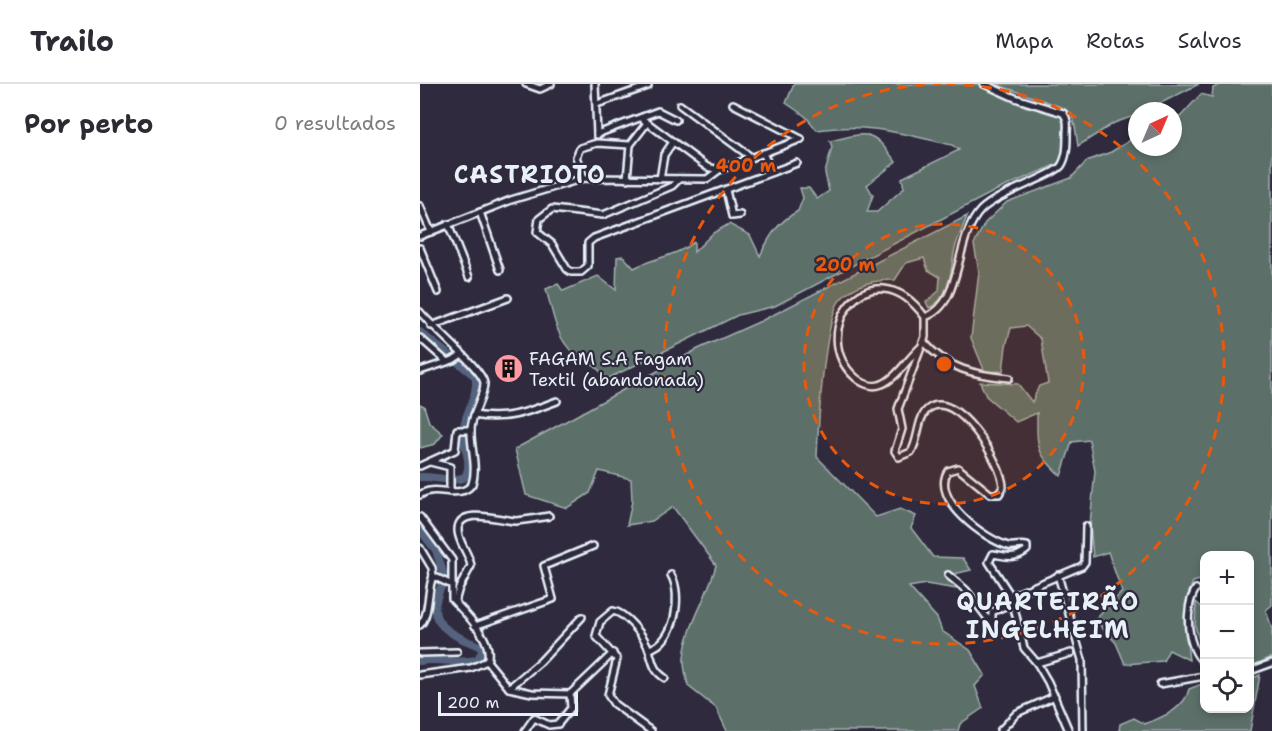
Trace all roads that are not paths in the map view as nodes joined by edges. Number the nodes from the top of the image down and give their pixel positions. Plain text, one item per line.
1 (526, 84) edge
2 (552, 84) edge
3 (595, 84) edge
4 (984, 84) edge
5 (648, 86) dead end
6 (597, 104) junction
7 (733, 104) dead end
8 (680, 105) dead end
9 (641, 118) junction
10 (676, 120) dead end
11 (646, 123) junction
12 (597, 134) junction
13 (673, 142) junction
14 (597, 143) junction
15 (630, 145) junction
16 (763, 153) junction
17 (751, 157) junction
18 (797, 163) dead end
19 (707, 167) junction
20 (719, 170) junction
21 (772, 172) junction
22 (584, 178) junction
23 (627, 179) junction
24 (660, 179) junction
25 (680, 179) junction
26 (700, 180) junction
27 (726, 189) junction
28 (420, 206) edge
29 (480, 212) junction
30 (740, 215) dead end
31 (448, 224) junction
32 (430, 232) junction
33 (420, 236) edge
34 (420, 248) edge
35 (500, 270) dead end
36 (469, 277) dead end
37 (438, 292) dead end
38 (508, 298) dead end
39 (420, 312) edge
40 (925, 317) junction
41 (432, 329) junction
42 (422, 338) edge
43 (923, 344) junction
44 (458, 357) junction
45 (446, 361) junction
46 (420, 371) edge
47 (1009, 378) dead end
48 (557, 401) dead end
49 (474, 415) junction
50 (469, 430) junction
51 (430, 462) junction
52 (420, 466) edge
53 (450, 492) junction
54 (420, 495) edge
55 (549, 516) dead end
56 (420, 517) edge
57 (1086, 526) dead end
58 (593, 546) dead end
59 (420, 548) edge
60 (948, 574) dead end
61 (670, 575) dead end
62 (1058, 575) junction
63 (435, 577) junction
64 (450, 584) junction
65 (1196, 589) dead end
66 (1011, 596) junction
67 (1014, 602) junction
68 (455, 603) junction
69 (582, 617) dead end
70 (420, 625) edge
71 (475, 626) junction
72 (649, 649) junction
73 (457, 652) dead end
74 (420, 653) edge
75 (613, 653) junction
76 (1071, 653) dead end
77 (1200, 659) edge
78 (487, 661) junction
79 (1037, 663) junction
80 (1272, 663) edge
81 (1254, 670) edge
82 (420, 675) edge
83 (1200, 677) edge
84 (665, 678) dead end
85 (1160, 684) dead end
86 (509, 688) junction
87 (570, 694) junction
88 (1054, 696) junction
89 (525, 731) edge
90 (651, 731) edge
91 (1000, 731) edge
92 (1068, 731) edge
93 (1083, 731) edge

1 - 2 street
3 - 6 street
4 - 40 street
5 - 6 street
6 - 12 street
7 - 16 street
8 - 17 street
9 - 10 street
9 - 11 street
9 - 12 street
11 - 13 street
11 - 15 street
12 - 14 street
13 - 19 street
13 - 24 street
14 - 15 street
14 - 22 street
15 - 23 street
16 - 17 street
16 - 21 street
17 - 20 street
18 - 21 street
19 - 20 street
19 - 26 street
20 - 26 street
21 - 27 street
22 - 23 street
22 - 29 street
23 - 24 street
24 - 25 street
25 - 26 street
25 - 27 street
27 - 30 street
28 - 32 street
29 - 31 street
29 - 35 street
31 - 32 street
31 - 36 street
32 - 33 street
34 - 37 street
38 - 41 street
39 - 41 street
40 - 43 street
40 - 43 street
41 - 44 street
42 - 45 street
43 - 47 street
43 - 66 street
44 - 45 street
44 - 49 street
45 - 46 street
48 - 49 street
49 - 50 street
50 - 51 street
50 - 53 street
51 - 52 street
51 - 53 street
53 - 54 street
55 - 68 street
56 - 64 street
57 - 62 street
58 - 71 street
59 - 63 street
60 - 67 street
61 - 72 street
62 - 66 street
62 - 93 street
63 - 64 street
63 - 70 street
64 - 68 street
65 - 77 street
66 - 67 street
67 - 79 street
68 - 71 street
69 - 86 street
71 - 78 street
72 - 75 street
72 - 84 street
73 - 74 street
75 - 87 street
75 - 90 street
76 - 79 street
78 - 82 street
78 - 86 street
79 - 88 street
80 - 81 street
83 - 85 street
86 - 87 street
87 - 89 street
88 - 91 street
88 - 92 street

